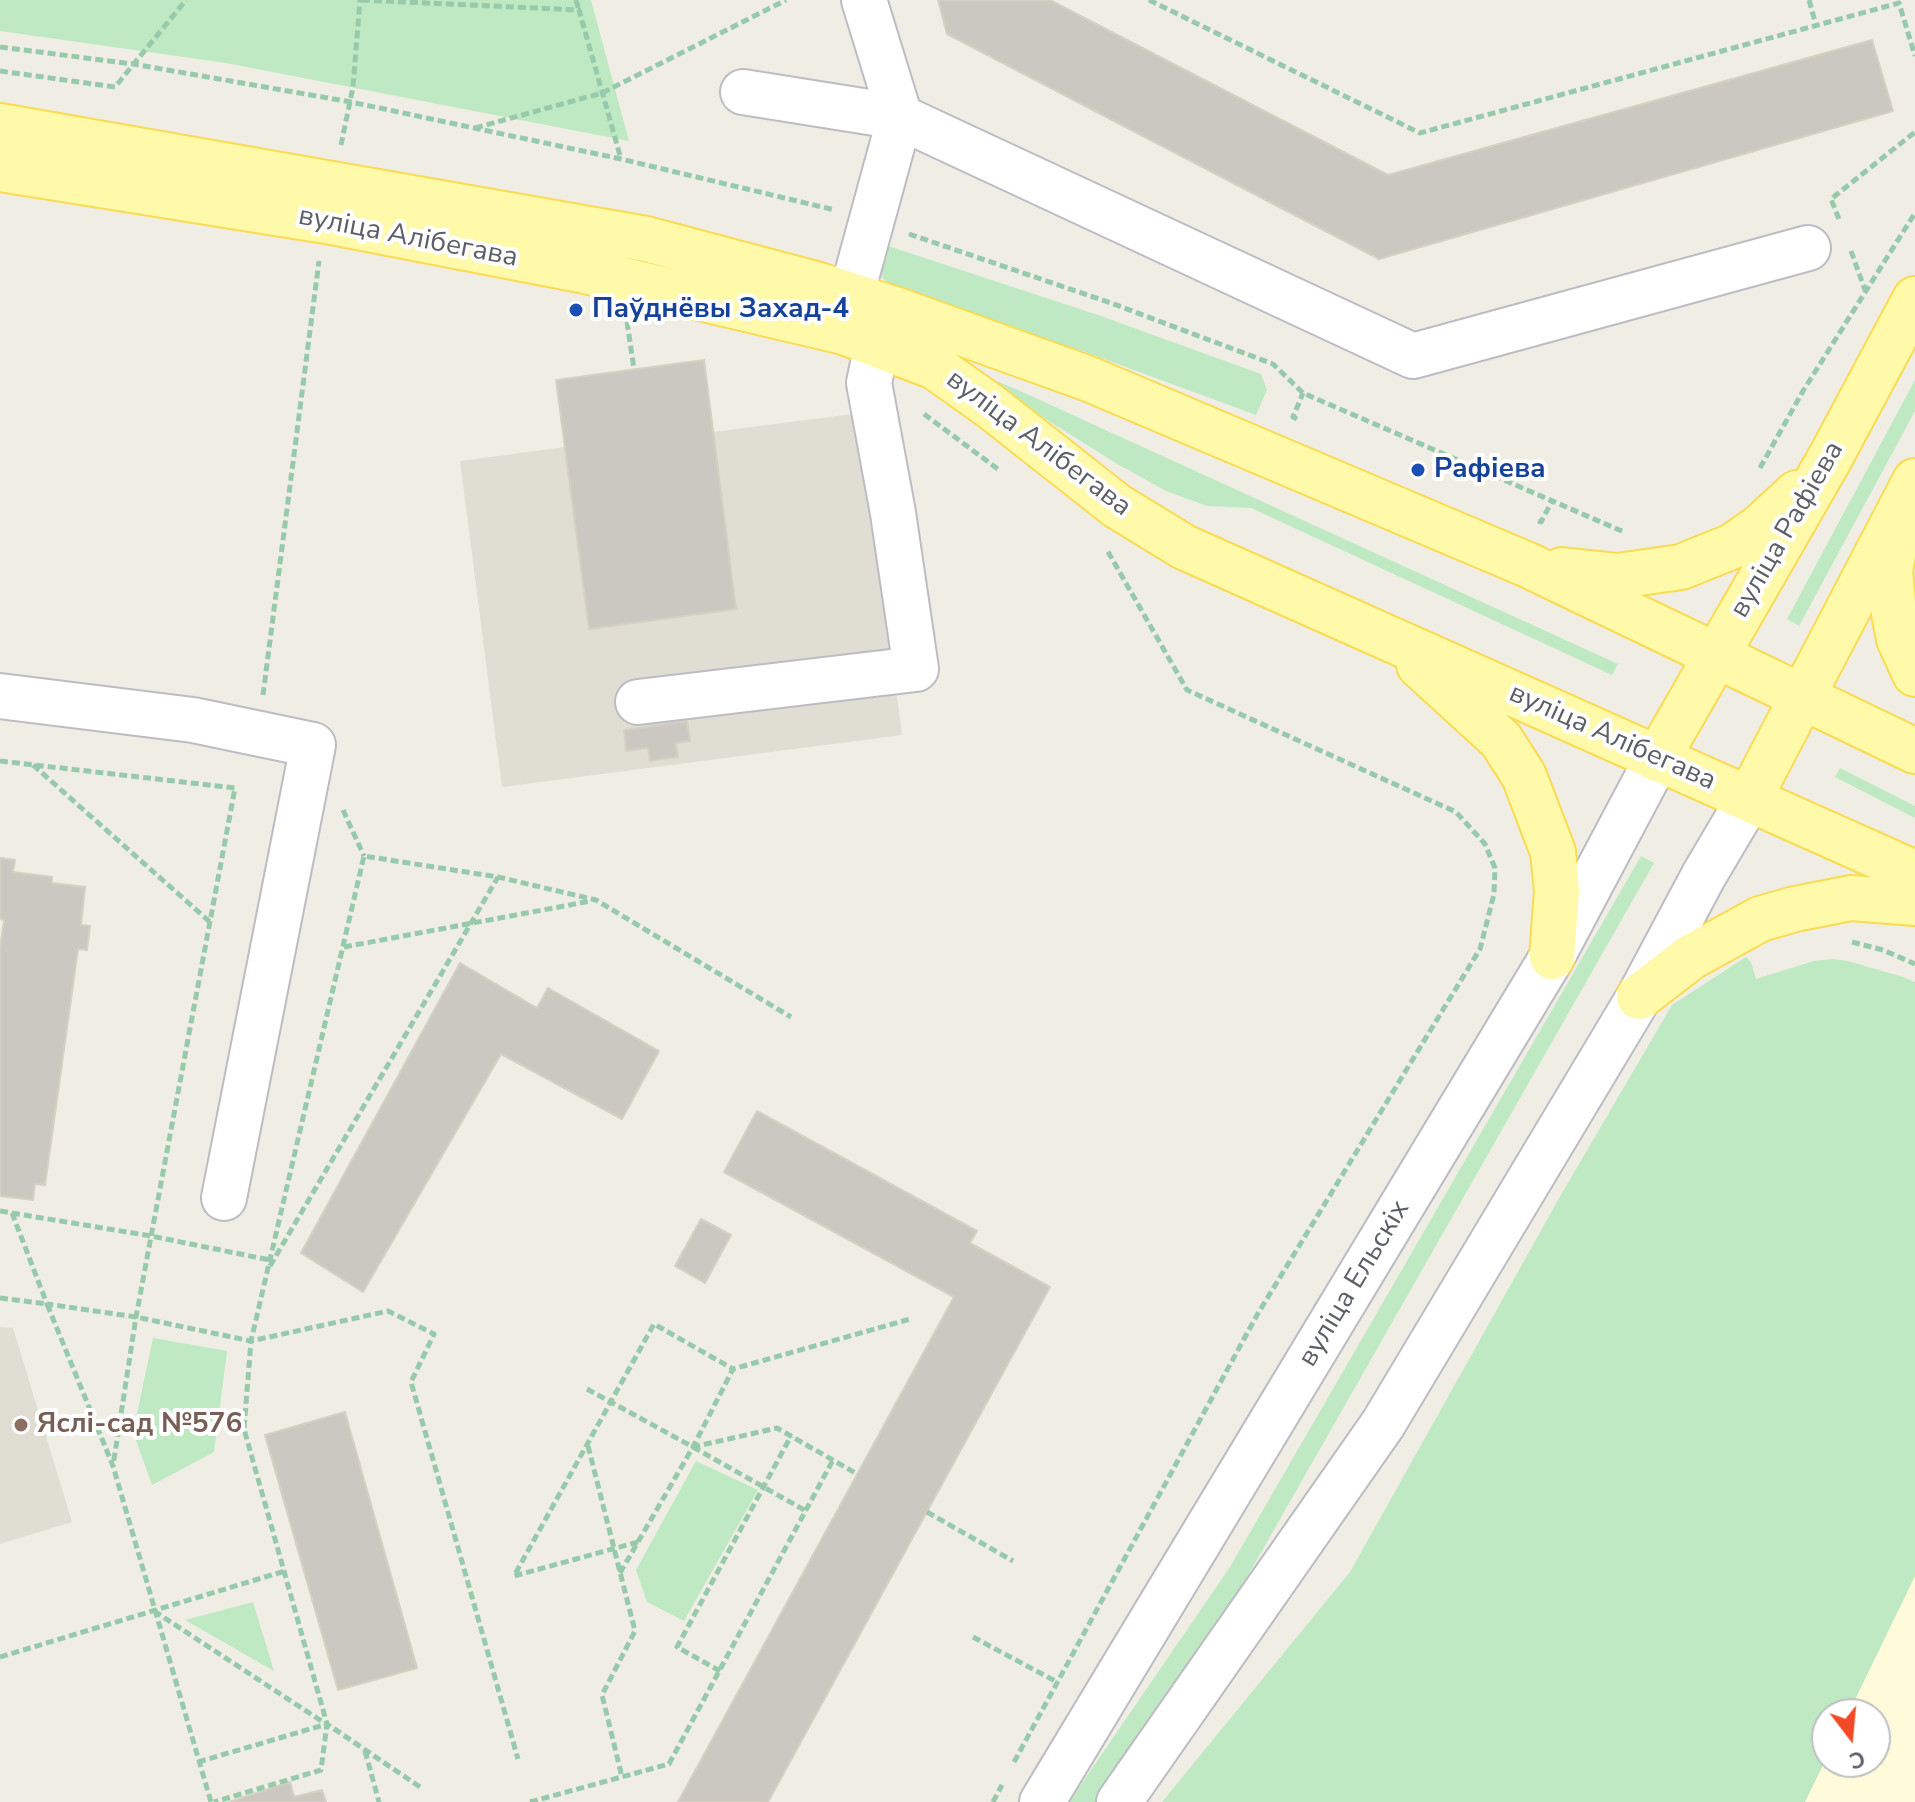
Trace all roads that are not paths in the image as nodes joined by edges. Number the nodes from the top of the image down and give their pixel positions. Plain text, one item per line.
1 (864, 0) edge
2 (743, 92) dead end
3 (900, 117) junction
4 (0, 126) edge
5 (0, 169) edge
6 (1808, 248) dead end
7 (1915, 299) edge
8 (860, 339) junction
9 (1830, 458) junction
10 (1908, 494) edge
11 (1528, 565) junction
12 (1387, 636) junction
13 (1717, 654) junction
14 (1915, 674) edge
15 (1784, 687) junction
16 (0, 696) edge
17 (638, 702) dead end
18 (1915, 751) edge
19 (1657, 759) junction
20 (1749, 799) junction
21 (1915, 873) edge
22 (1915, 903) edge
23 (1552, 957) junction
24 (1639, 997) junction
25 (224, 1198) dead end
26 (1042, 1802) edge
27 (1119, 1802) edge

1 - 3 street
2 - 3 street
3 - 6 street
3 - 8 street
4 - 8 main road, вуліца Алібегава
5 - 8 main road, вуліца Алібегава
7 - 9 main road, вуліца Рафіева
8 - 11 main road, вуліца Алібегава
8 - 12 main road, вуліца Алібегава
8 - 17 street
9 - 11 main road
9 - 13 main road, вуліца Рафіева
10 - 14 main road
10 - 15 main road
11 - 13 main road, вуліца Алібегава
12 - 19 main road, вуліца Алібегава
12 - 23 main road
13 - 15 main road, вуліца Алібегава
13 - 19 main road, вуліца Рафіева
15 - 18 main road, вуліца Алібегава
15 - 20 main road
16 - 25 street
19 - 20 main road, вуліца Алібегава
19 - 23 street, вуліца Ельскіх
20 - 21 main road, вуліца Алібегава
20 - 24 street
22 - 24 main road
23 - 26 street, вуліца Ельскіх
24 - 27 street

